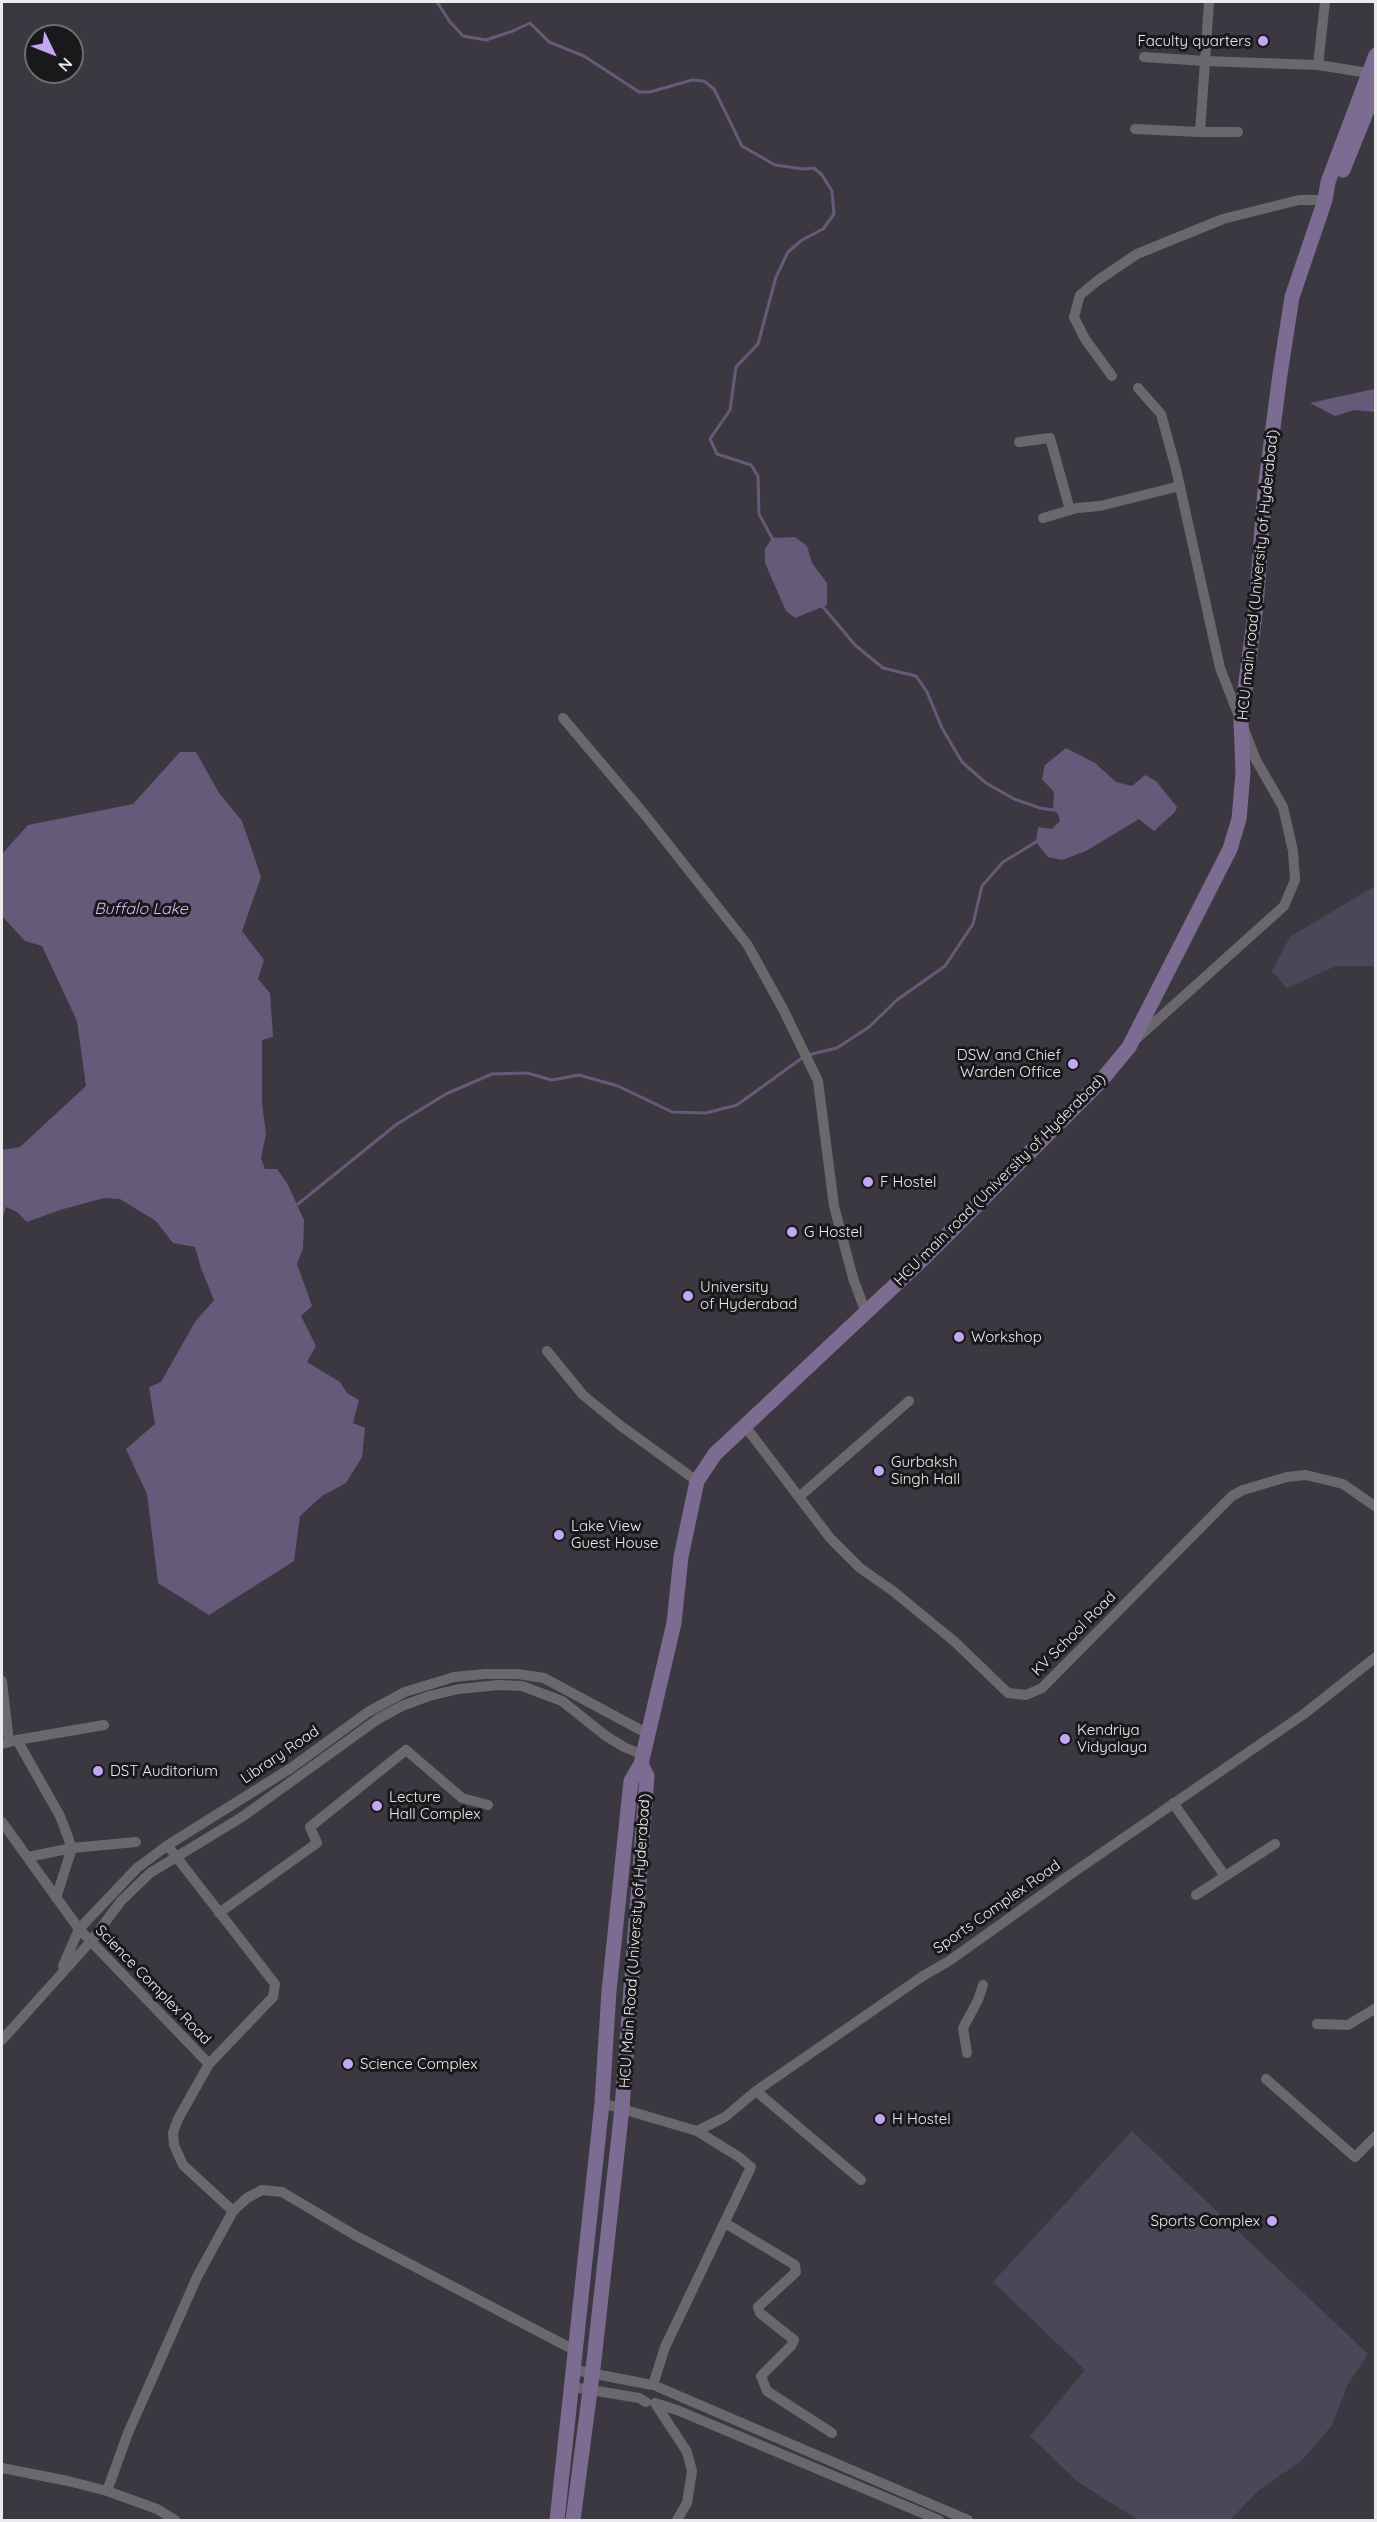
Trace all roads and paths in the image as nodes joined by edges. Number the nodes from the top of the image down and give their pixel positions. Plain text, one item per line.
1 (1209, 2) edge
2 (1325, 2) edge
3 (1376, 55) edge
4 (1144, 57) dead end
5 (1205, 61) junction
6 (1318, 65) junction
7 (1372, 73) edge
8 (1376, 88) edge
9 (1135, 129) dead end
10 (1200, 132) junction
11 (1238, 132) dead end
12 (1325, 200) junction
13 (1112, 376) dead end
14 (1138, 388) dead end
15 (1019, 442) dead end
16 (1180, 486) junction
17 (1070, 510) junction
18 (1043, 518) dead end
19 (563, 718) dead end
20 (1241, 720) junction
21 (1129, 1047) junction
22 (866, 1313) junction
23 (547, 1351) dead end
24 (909, 1401) dead end
25 (745, 1426) junction
26 (698, 1481) junction
27 (798, 1497) junction
28 (1376, 1507) edge
29 (1376, 1657) edge
30 (2, 1682) edge
31 (104, 1725) dead end
32 (648, 1734) junction
33 (10, 1742) edge
34 (642, 1760) junction
35 (1173, 1803) junction
36 (488, 1805) dead end
37 (2, 1822) edge
38 (136, 1842) dead end
39 (1275, 1844) dead end
40 (168, 1845) junction
41 (72, 1848) junction
42 (176, 1856) junction
43 (28, 1857) junction
44 (1225, 1876) junction
45 (1196, 1895) dead end
46 (56, 1898) junction
47 (219, 1913) junction
48 (79, 1929) junction
49 (91, 1941) junction
50 (59, 1975) junction
51 (983, 1985) dead end
52 (1376, 2008) edge
53 (1317, 2024) dead end
54 (2, 2040) edge
55 (967, 2053) dead end
56 (209, 2064) junction
57 (1266, 2079) dead end
58 (756, 2091) junction
59 (602, 2103) junction
60 (622, 2108) junction
61 (697, 2131) junction
62 (1376, 2136) edge
63 (861, 2180) dead end
64 (233, 2211) junction
65 (725, 2223) junction
66 (576, 2350) junction
67 (575, 2370) junction
68 (592, 2372) junction
69 (654, 2386) junction
70 (573, 2387) junction
71 (590, 2389) junction
72 (651, 2402) junction
73 (832, 2433) dead end
74 (2, 2468) edge
75 (107, 2491) junction
76 (175, 2520) edge
77 (556, 2520) edge
78 (573, 2520) edge
79 (677, 2520) edge
80 (939, 2520) edge
81 (967, 2520) edge

1 - 5 street
2 - 6 street
3 - 7 street, HCU main road (University of Hyderabad)
4 - 5 street
5 - 6 street
5 - 10 street
6 - 7 street
7 - 12 street, HCU main road (University of Hyderabad)
8 - 12 street
9 - 10 street
10 - 11 street
12 - 13 street
12 - 20 street, HCU main road (University of Hyderabad)
14 - 16 street
15 - 17 street
16 - 17 street
16 - 20 street
17 - 18 street
19 - 22 street
20 - 21 street, HCU main road (University of Hyderabad)
20 - 21 street
21 - 22 street, HCU main road (University of Hyderabad)
22 - 25 street, HCU main road (University of Hyderabad)
23 - 26 street
24 - 27 street
25 - 26 street, HCU main road (University of Hyderabad)
25 - 27 street, KV School Road
26 - 32 street, HCU main road (University of Hyderabad)
27 - 28 street, KV School Road
29 - 35 street, Sports Complex Road
30 - 33 street
31 - 33 street
32 - 34 street, HCU main road (University of Hyderabad)
32 - 40 street, Library Road
33 - 41 street
34 - 42 street
34 - 59 street, HCU Main Road (University of Hyderabad)
34 - 60 street, HCU Main Road (University of Hyderabad)
35 - 44 street
35 - 58 street, Sports Complex Road
36 - 47 street
37 - 43 street
38 - 41 street
39 - 44 street
40 - 42 street, Science Complex Road
40 - 48 street, Library Road
41 - 43 street
41 - 46 street
42 - 47 street, Science Complex Road
42 - 49 street
43 - 46 street
44 - 45 street
46 - 48 street
47 - 56 street, Science Complex Road
48 - 49 street, Science Complex Road
48 - 50 street
49 - 50 street
49 - 56 street, Science Complex Road
50 - 54 street
51 - 55 street
52 - 53 street
56 - 64 street
57 - 62 street
58 - 61 street, Sports Complex Road
58 - 63 street
59 - 60 street
59 - 66 street, HCU Main Road (University of Hyderabad)
60 - 61 street
60 - 68 street, HCU Main Road (University of Hyderabad)
61 - 65 street
64 - 66 street
64 - 75 street
65 - 69 street
65 - 73 street
66 - 67 street, HCU Main Road (University of Hyderabad)
67 - 68 street
67 - 70 street, HCU Main Road (University of Hyderabad)
68 - 69 street
68 - 71 street, HCU Main Road (University of Hyderabad)
69 - 72 street
69 - 72 street
69 - 81 street
70 - 71 street
70 - 77 street, HCU Main Road (University of Hyderabad)
71 - 72 street
71 - 78 street, HCU Main Road (University of Hyderabad)
72 - 79 street
72 - 80 street
74 - 75 street
75 - 76 street

